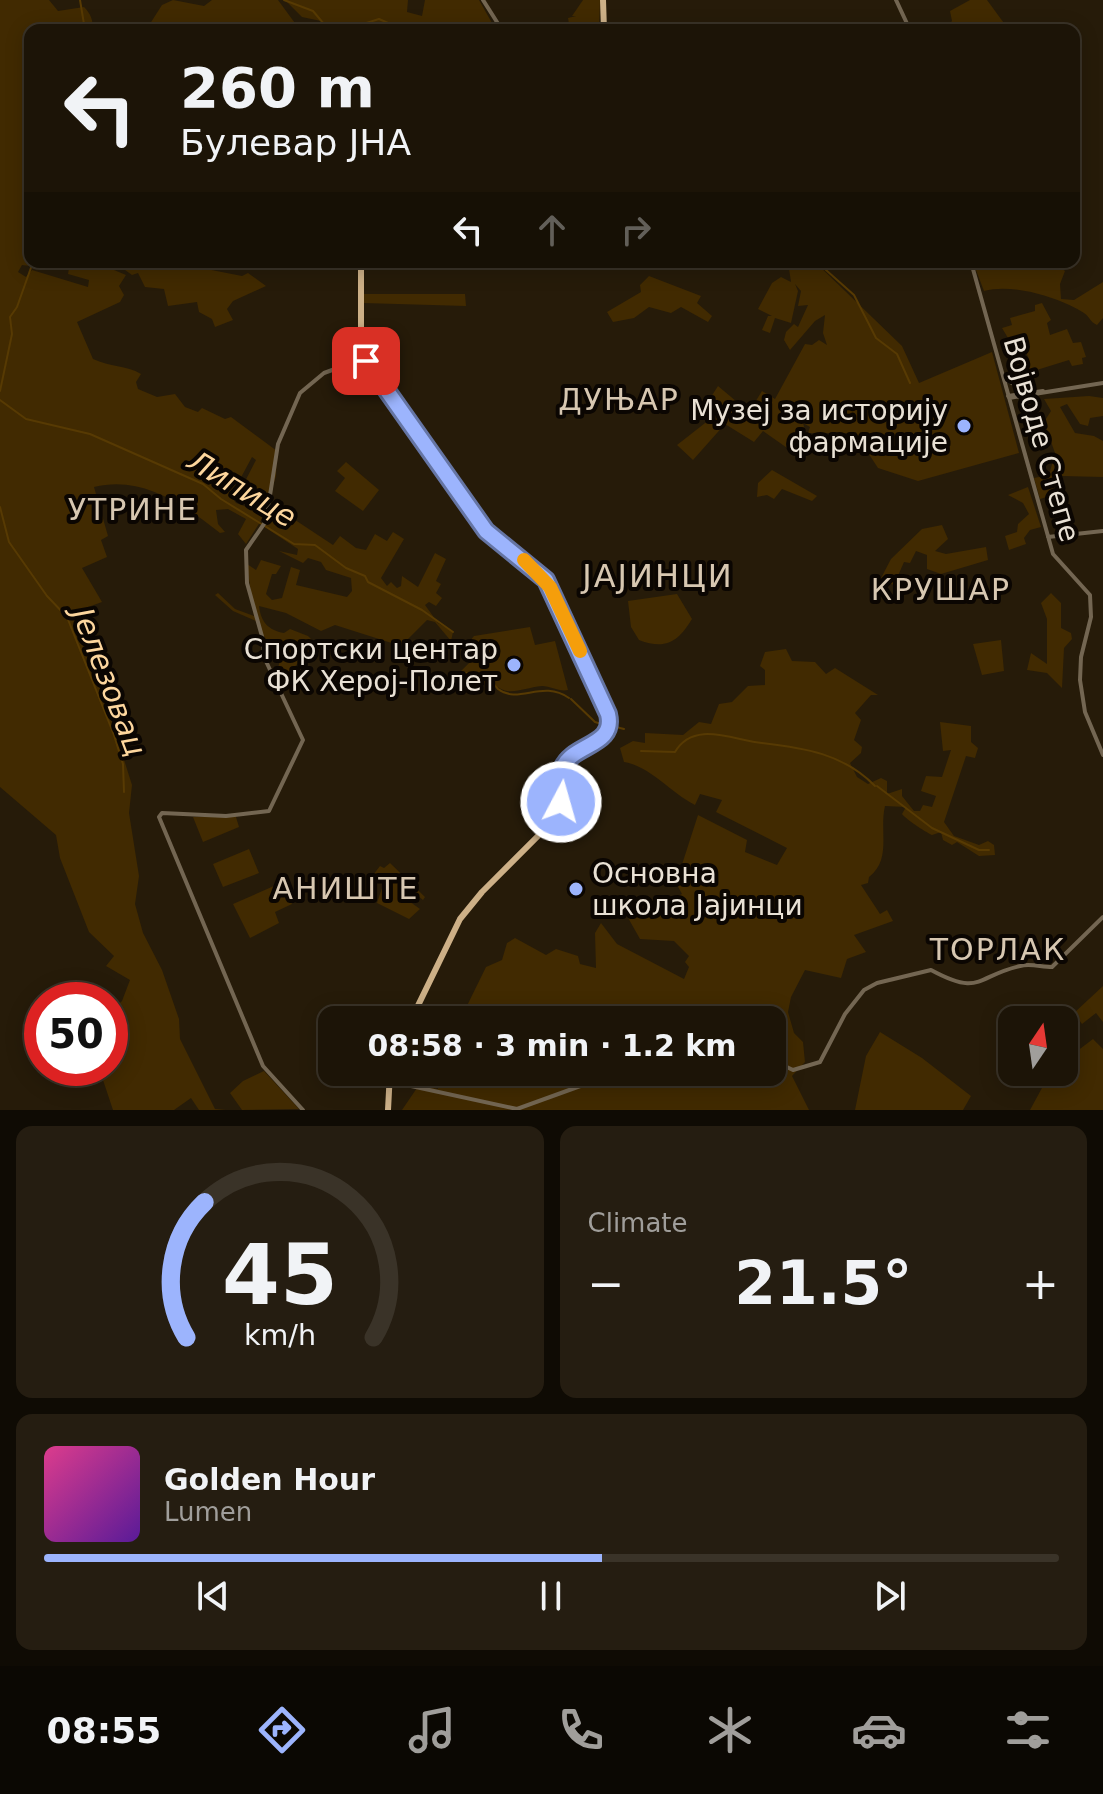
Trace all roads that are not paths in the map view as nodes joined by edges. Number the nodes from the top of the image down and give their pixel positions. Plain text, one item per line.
1 (483, 0) edge
2 (603, 0) edge
3 (896, 0) edge
4 (498, 24) edge
5 (604, 24) edge
6 (907, 24) edge
7 (361, 268) edge
8 (973, 268) edge
9 (365, 358) junction
10 (1003, 377) junction
11 (1103, 383) edge
12 (1065, 390) junction
13 (1034, 392) junction
14 (1008, 397) junction
15 (1025, 397) junction
16 (1012, 410) junction
17 (1103, 531) edge
18 (1048, 537) junction
19 (1103, 755) edge
20 (1103, 917) edge
21 (418, 1006) edge
22 (786, 1067) edge
23 (388, 1086) edge
24 (411, 1086) edge
25 (580, 1086) edge
26 (303, 1110) edge
27 (388, 1110) edge

1 - 4 street
2 - 5 main road
3 - 6 street
7 - 9 main road
8 - 10 street, Војводе Степе
9 - 21 main road
9 - 26 street
10 - 13 street
10 - 14 street, Војводе Степе
11 - 12 street
12 - 13 street
12 - 15 street
13 - 14 street
14 - 15 street
14 - 16 street, Војводе Степе
15 - 16 street
16 - 18 street, Војводе Степе
17 - 18 street
18 - 19 street, Војводе Степе
20 - 22 street
23 - 27 main road
24 - 25 street

